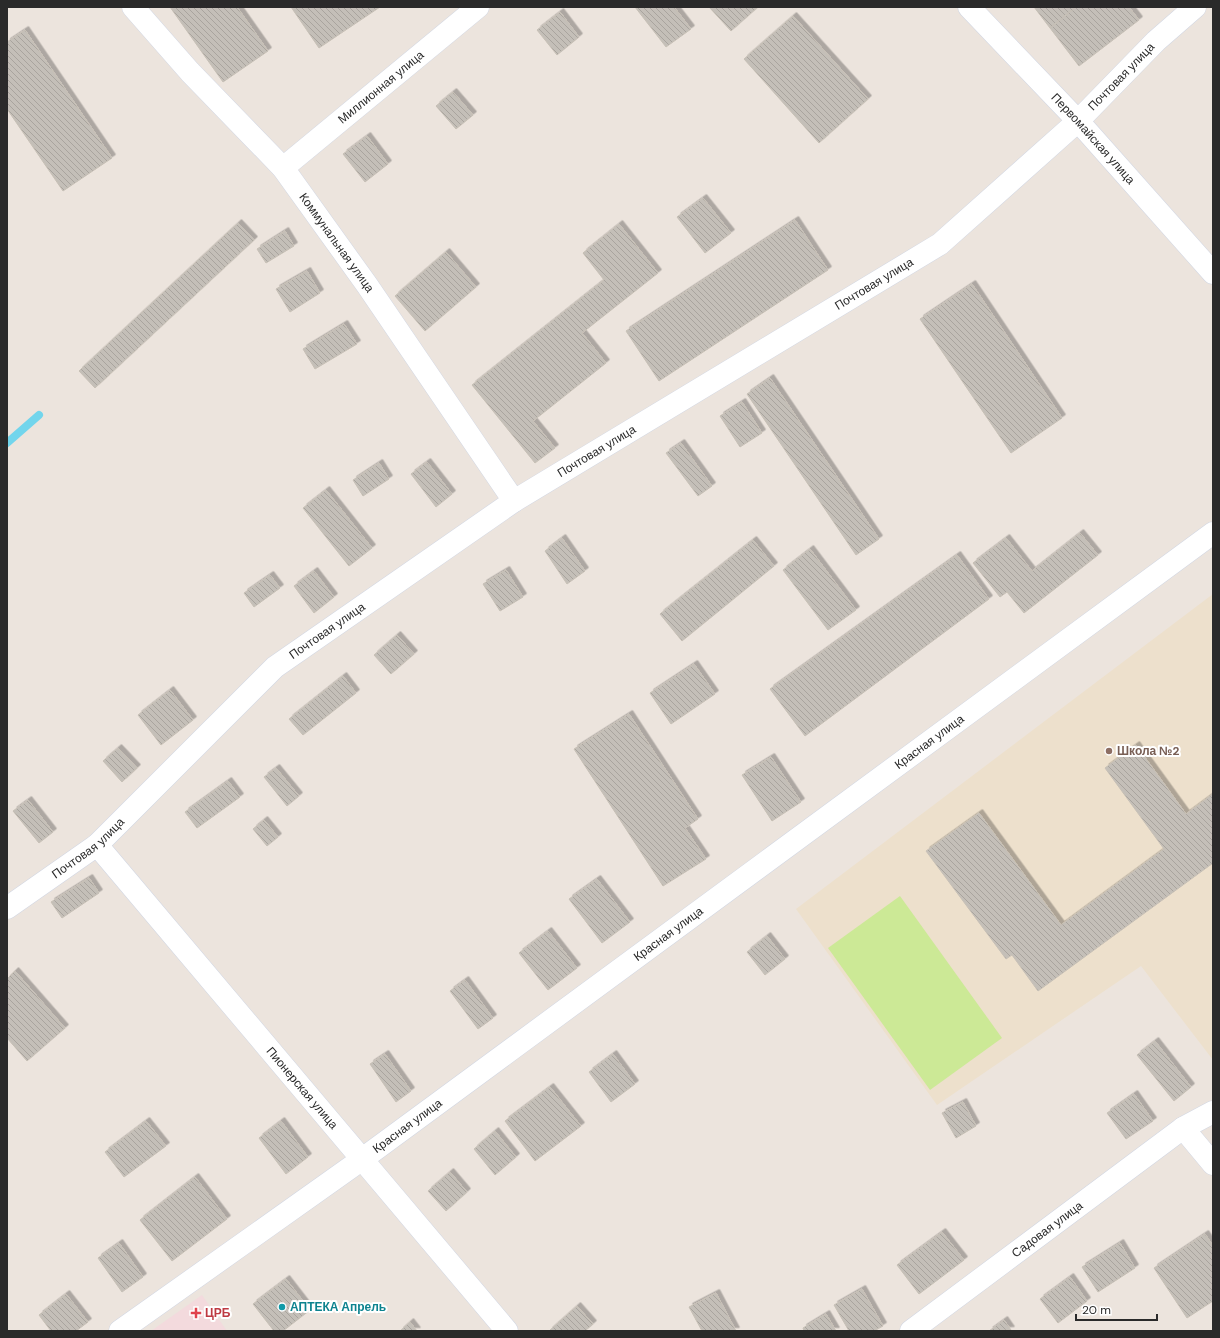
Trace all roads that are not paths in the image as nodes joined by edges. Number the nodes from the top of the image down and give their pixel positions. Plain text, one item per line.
1 (133, 7) edge
2 (478, 7) edge
3 (969, 7) edge
4 (1195, 7) edge
5 (1078, 121) junction
6 (284, 168) junction
7 (1213, 273) edge
8 (514, 501) junction
9 (1213, 533) edge
10 (97, 845) junction
11 (7, 908) edge
12 (1213, 1112) edge
13 (1183, 1128) junction
14 (361, 1160) junction
15 (1213, 1164) edge
16 (120, 1331) edge
17 (506, 1331) edge
18 (911, 1331) edge

1 - 6 street, Коммунальная улица
2 - 6 street, Миллионная улица
3 - 5 street, Первомайская улица
4 - 5 street, Почтовая улица
5 - 7 street, Первомайская улица
5 - 8 street, Почтовая улица
6 - 8 street, Коммунальная улица
8 - 10 street, Почтовая улица
9 - 14 street, Красная улица
10 - 11 street, Почтовая улица
10 - 14 street, Пионерская улица
12 - 13 street, Садовая улица
13 - 15 street
13 - 18 street, Садовая улица
14 - 16 street, Красная улица
14 - 17 street, Пионерская улица

